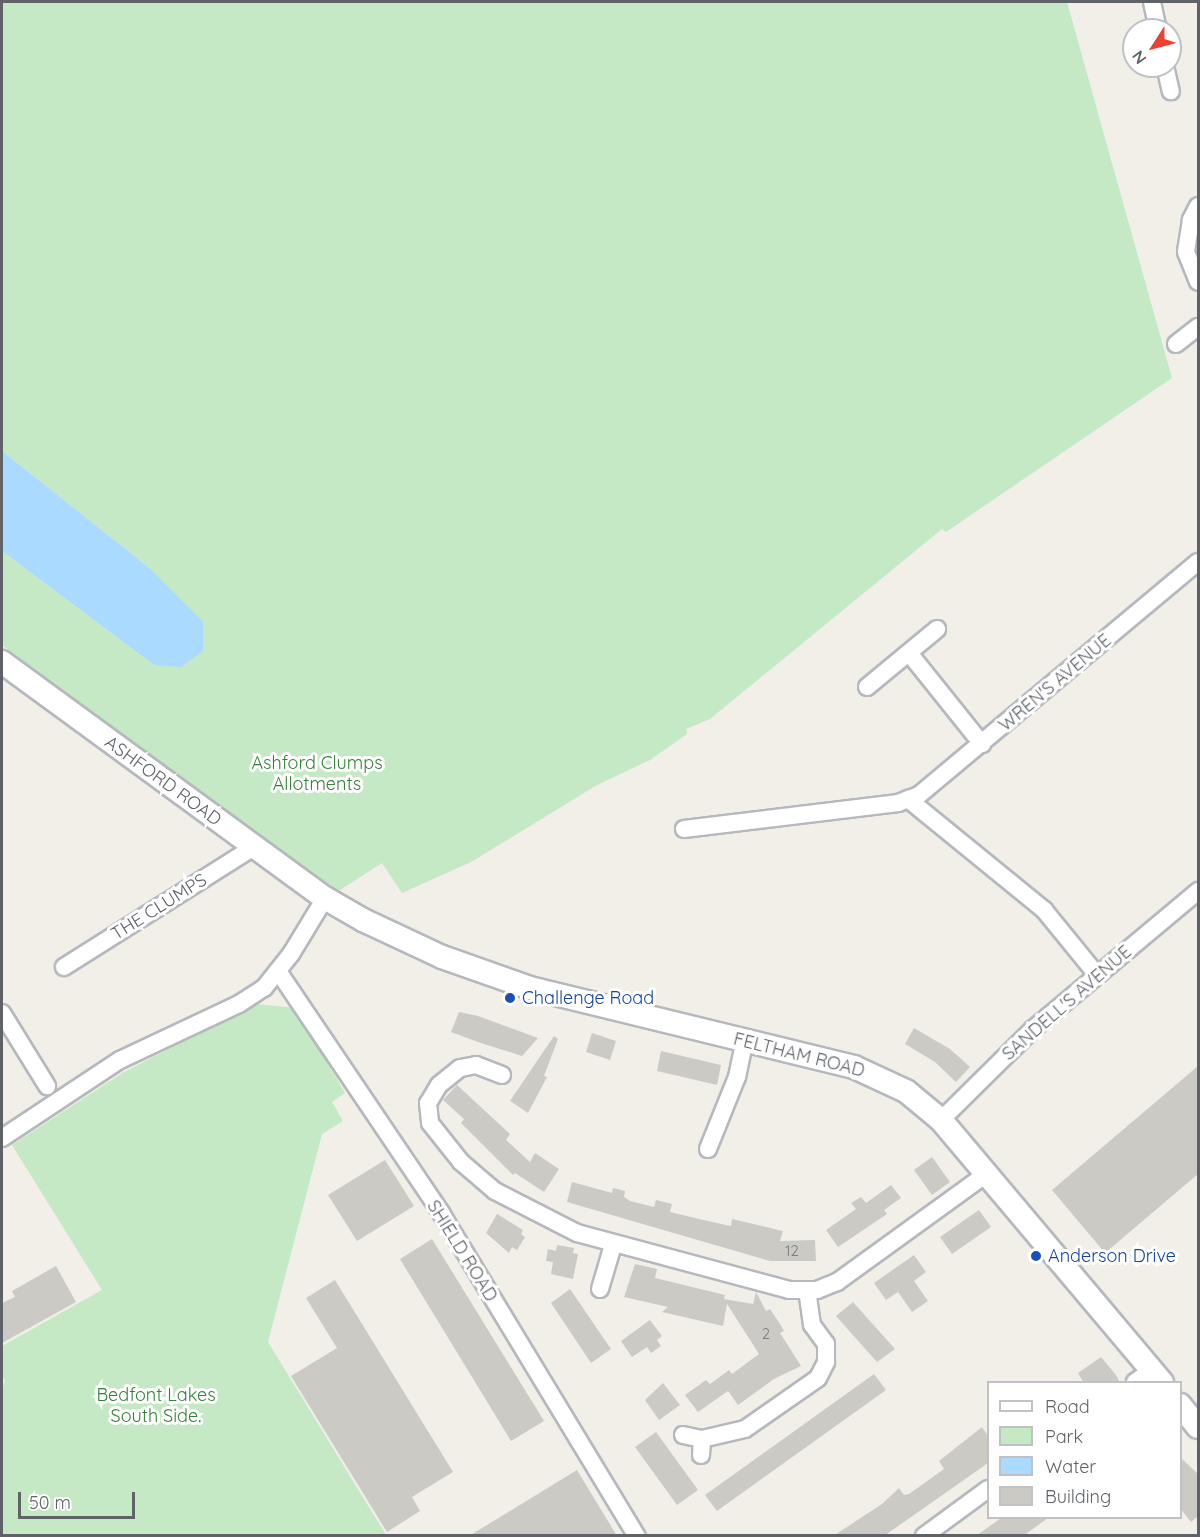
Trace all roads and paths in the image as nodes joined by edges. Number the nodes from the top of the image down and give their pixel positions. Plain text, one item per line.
1 (1152, 2) edge
2 (1155, 18) edge
3 (1168, 78) edge
4 (1171, 91) dead end
5 (1198, 206) edge
6 (1198, 282) edge
7 (1198, 327) edge
8 (1176, 344) dead end
9 (1198, 562) edge
10 (937, 629) dead end
11 (909, 653) junction
12 (2, 662) edge
13 (867, 687) dead end
14 (982, 744) junction
15 (908, 799) junction
16 (684, 829) dead end
17 (254, 847) junction
18 (1198, 891) edge
19 (325, 898) junction
20 (64, 967) dead end
21 (278, 972) junction
22 (1097, 975) junction
23 (2, 1013) edge
24 (745, 1040) junction
25 (502, 1075) dead end
26 (47, 1086) dead end
27 (941, 1120) junction
28 (2, 1138) edge
29 (708, 1149) dead end
30 (986, 1174) junction
31 (613, 1245) junction
32 (600, 1289) dead end
33 (807, 1290) junction
34 (1150, 1378) edge
35 (1182, 1407) edge
36 (1198, 1426) edge
37 (684, 1435) dead end
38 (987, 1490) edge
39 (637, 1536) edge
40 (924, 1536) edge

1 - 2 street
3 - 4 street
5 - 6 street
7 - 8 street
9 - 14 street, WREN'S AVENUE
10 - 11 street
11 - 13 street
11 - 14 street
12 - 17 main road, ASHFORD ROAD
14 - 15 street, WREN'S AVENUE
15 - 16 street, WREN'S AVENUE
15 - 22 street
17 - 19 main road, ASHFORD ROAD
17 - 20 street, THE CLUMPS
18 - 22 street, SANDELL'S AVENUE
19 - 21 street
19 - 24 main road, FELTHAM ROAD
21 - 28 street
21 - 39 street, SHIELD ROAD
22 - 27 street, SANDELL'S AVENUE
23 - 26 street
24 - 27 main road, FELTHAM ROAD
24 - 29 street
25 - 31 street
27 - 30 main road, FELTHAM ROAD
30 - 33 street
30 - 34 main road, FELTHAM ROAD
31 - 32 street
31 - 33 street
33 - 37 street
35 - 36 main road
38 - 40 street

